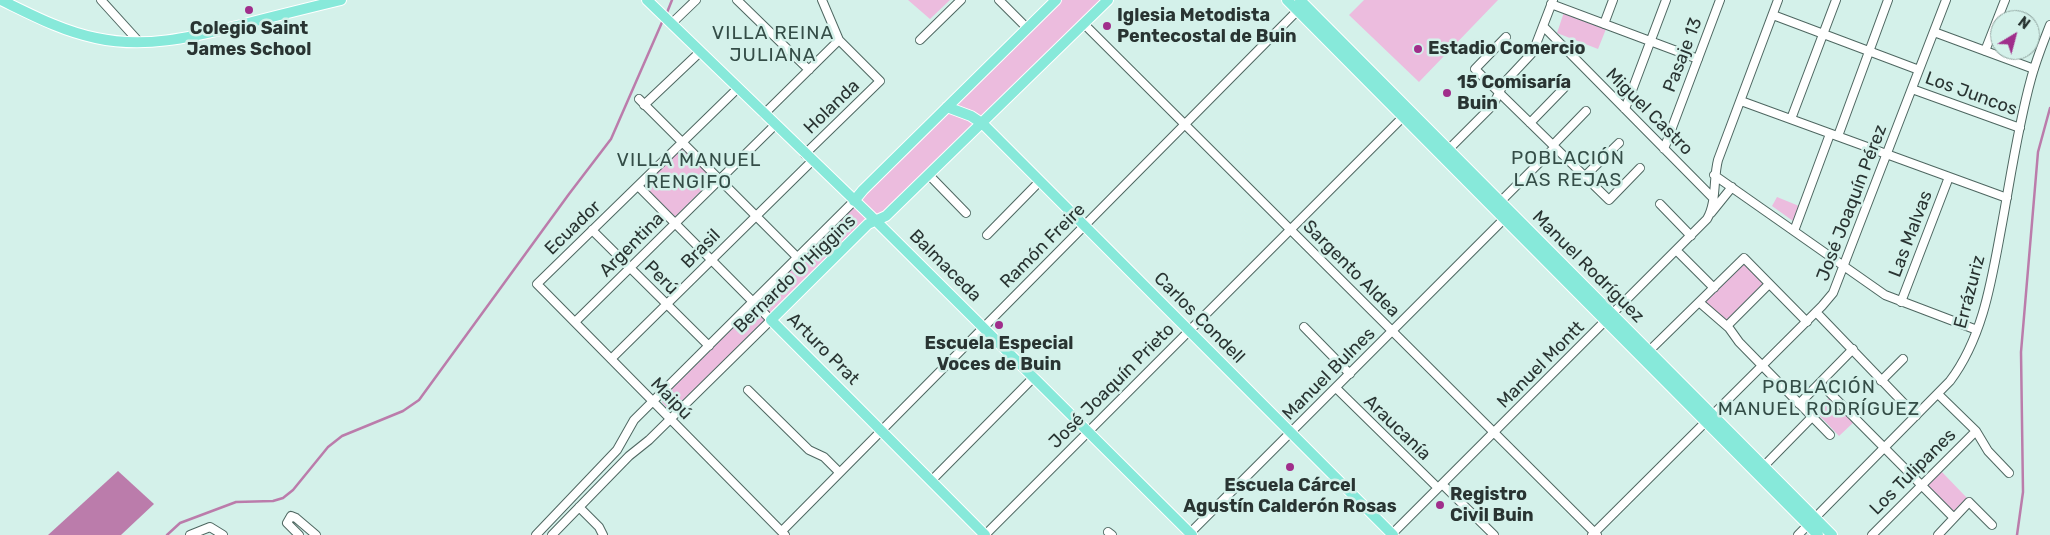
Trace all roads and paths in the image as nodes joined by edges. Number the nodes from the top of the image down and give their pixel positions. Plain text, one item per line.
1 (1, 0) edge
2 (101, 0) edge
3 (341, 0) edge
4 (647, 0) edge
5 (696, 0) edge
6 (737, 0) edge
7 (822, 0) edge
8 (961, 0) edge
9 (999, 0) edge
10 (1056, 0) edge
11 (1108, 0) edge
12 (1287, 0) edge
13 (1613, 0) edge
14 (1666, 0) edge
15 (1720, 0) edge
16 (1778, 0) edge
17 (1836, 0) edge
18 (1888, 0) edge
19 (1946, 0) edge
20 (2004, 0) edge
21 (1552, 2) edge
22 (1300, 5) edge
23 (1772, 15) junction
24 (667, 20) junction
25 (1084, 24) junction
26 (1604, 24) junction
27 (2050, 25) edge
28 (1543, 26) junction
29 (1027, 28) junction
30 (1934, 32) junction
31 (1824, 34) junction
32 (1506, 37) dead end
33 (839, 40) junction
34 (920, 40) dead end
35 (1650, 41) junction
36 (140, 43) junction
37 (1869, 51) junction
38 (1985, 51) junction
39 (700, 52) junction
40 (1698, 59) junction
41 (2034, 69) junction
42 (809, 70) junction
43 (1919, 70) junction
44 (1564, 88) dead end
45 (738, 89) junction
46 (1912, 89) junction
47 (1500, 93) junction
48 (1741, 100) junction
49 (947, 107) junction
50 (1625, 109) junction
51 (1586, 111) dead end
52 (764, 114) junction
53 (1407, 114) junction
54 (1791, 119) junction
55 (1530, 123) junction
56 (983, 124) junction
57 (775, 125) junction
58 (1185, 125) junction
59 (2020, 128) junction
60 (1834, 135) junction
61 (682, 142) junction
62 (1619, 143) dead end
63 (1554, 146) junction
64 (1664, 148) junction
65 (1449, 149) junction
66 (1887, 154) junction
67 (809, 157) junction
68 (1640, 168) dead end
69 (929, 175) junction
70 (1714, 175) junction
71 (1585, 176) junction
72 (1949, 177) junction
73 (719, 180) junction
74 (1040, 181) junction
75 (638, 186) junction
76 (1732, 187) junction
77 (1713, 198) junction
78 (2007, 198) junction
79 (854, 201) junction
80 (1660, 204) dead end
81 (1497, 205) junction
82 (966, 213) dead end
83 (1710, 214) junction
84 (756, 216) junction
85 (1508, 216) junction
86 (876, 221) junction
87 (675, 224) junction
88 (1084, 226) junction
89 (592, 230) junction
90 (1290, 230) junction
91 (1794, 231) junction
92 (986, 235) dead end
93 (1691, 236) junction
94 (1676, 250) junction
95 (798, 258) junction
96 (711, 260) junction
97 (1845, 266) junction
98 (630, 268) junction
99 (537, 284) joint
100 (1770, 284) junction
101 (1714, 288) junction
102 (1700, 302) junction
103 (1901, 302) junction
104 (753, 303) junction
105 (666, 304) junction
106 (1816, 312) junction
107 (1609, 318) junction
108 (771, 320) junction
109 (575, 322) junction
110 (1807, 322) junction
111 (1727, 326) junction
112 (983, 327) junction
113 (1304, 327) dead end
114 (1977, 330) junction
115 (1189, 331) junction
116 (1392, 331) junction
117 (708, 346) junction
118 (1853, 349) junction
119 (1650, 351) junction
120 (611, 359) junction
121 (1903, 359) dead end
122 (1762, 366) junction
123 (1350, 374) junction
124 (1036, 379) junction
125 (1881, 381) junction
126 (1820, 383) junction
127 (1336, 388) junction
128 (748, 390) dead end
129 (1938, 394) junction
130 (652, 401) junction
131 (1799, 404) junction
132 (1916, 416) junction
133 (1812, 417) junction
134 (1709, 418) junction
135 (670, 419) junction
136 (880, 430) junction
137 (1088, 431) junction
138 (1976, 431) junction
139 (1494, 432) junction
140 (1291, 433) junction
141 (1830, 435) dead end
142 (1884, 448) junction
143 (1764, 466) junction
144 (839, 472) junction
145 (2009, 473) dead end
146 (932, 483) junction
147 (1922, 485) junction
148 (1440, 486) junction
149 (579, 507) junction
150 (554, 517) junction
151 (1954, 518) junction
152 (1812, 522) junction
153 (562, 525) junction
154 (1992, 526) dead end
155 (784, 533) edge
156 (1190, 534) edge
157 (1594, 534) edge
158 (190, 535) edge
159 (223, 535) edge
160 (299, 535) edge
161 (316, 535) edge
162 (536, 535) edge
163 (552, 535) edge
164 (603, 535) edge
165 (985, 535) edge
166 (1392, 535) edge
167 (1493, 535) edge
168 (1798, 535) edge
169 (1818, 535) edge
170 (1832, 535) edge
171 (1872, 535) edge
172 (1938, 535) edge

1 - 36 main road
2 - 36 street
3 - 36 main road
4 - 24 main road, Balmaceda
5 - 24 street
6 - 42 street
7 - 33 street
8 - 34 street
9 - 29 street
10 - 29 main road, Bernardo O'Higgins
11 - 25 main road, Bernardo O'Higgins
12 - 22 main road, Manuel Rodríguez
13 - 26 street
14 - 35 street
15 - 40 street, Pasaje 13
16 - 23 street
17 - 31 street
18 - 37 street
19 - 30 street, José Joaquín Pérez
20 - 38 street
21 - 26 street
21 - 28 street
22 - 53 main road, Manuel Rodríguez
22 - 58 street, Ramón Freire
23 - 31 street
23 - 48 street
24 - 39 main road, Balmaceda
25 - 56 main road, Bernardo O'Higgins
25 - 58 street, Sargento Aldea
26 - 35 street
27 - 41 street, Errázuriz
28 - 47 street
28 - 50 street, Miguel Castro
29 - 49 main road, Bernardo O'Higgins
30 - 38 street
30 - 43 street, José Joaquín Pérez
31 - 37 street
31 - 54 street
32 - 47 street
33 - 42 street
33 - 67 street, Holanda
35 - 40 street
35 - 50 street
37 - 43 street
37 - 60 street
38 - 41 street
39 - 45 main road, Balmaceda
39 - 61 street
40 - 64 street, Pasaje 13
41 - 59 street, Errázuriz
42 - 52 street
43 - 46 street, José Joaquín Pérez
44 - 55 street
45 - 52 main road, Balmaceda
45 - 61 street, Ecuador
46 - 59 street, Los Juncos
46 - 66 street, José Joaquín Pérez
47 - 55 street
47 - 65 street
48 - 54 street
48 - 70 street
49 - 56 main road, Carlos Condell
49 - 79 main road, Bernardo O'Higgins
50 - 64 street, Miguel Castro
51 - 63 street
52 - 57 main road, Balmaceda
53 - 65 main road, Manuel Rodríguez
53 - 81 main road, Manuel Rodríguez
53 - 90 street, José Joaquín Prieto
54 - 60 street
55 - 63 street
56 - 69 main road, Bernardo O'Higgins
56 - 74 main road, Carlos Condell
57 - 67 main road, Balmaceda
57 - 73 street, Argentina
58 - 88 street, Ramón Freire
58 - 90 street, Sargento Aldea
59 - 78 street, Errázuriz
60 - 66 street
60 - 91 street
61 - 73 street
61 - 75 street, Ecuador
62 - 71 street
63 - 71 street
63 - 81 street
64 - 77 street, Miguel Castro
65 - 81 main road, Manuel Rodríguez
66 - 72 street
66 - 97 street, José Joaquín Pérez
67 - 79 main road, Balmaceda
67 - 84 street, Brasil
68 - 71 street
69 - 82 street
69 - 86 main road, Bernardo O'Higgins
70 - 76 street
70 - 77 street
72 - 78 street
72 - 103 street, Las Malvas
73 - 84 street
73 - 87 street, Argentina
74 - 88 main road, Carlos Condell
74 - 92 street
75 - 87 street, Arturo Prat
75 - 89 street, Ecuador
76 - 83 street, Manuel Montt
76 - 91 street
77 - 83 street
78 - 114 street, Errázuriz
79 - 86 main road, Balmaceda
79 - 95 street, Bernardo O'Higgins
80 - 93 street
81 - 85 main road, Manuel Rodríguez
83 - 93 street, Manuel Montt
84 - 95 street
84 - 96 street, Brasil
85 - 107 main road, Manuel Rodríguez
85 - 116 street, Manuel Bulnes
86 - 108 main road, Bernardo O'Higgins
86 - 112 main road, Balmaceda
87 - 96 street, Arturo Prat
87 - 98 street, Argentina
88 - 112 street, Ramón Freire
88 - 115 main road, Carlos Condell
89 - 98 street, Perú
89 - 99 street, Ecuador
90 - 115 street, José Joaquín Prieto
90 - 116 street, Sargento Aldea
91 - 97 street
93 - 94 street, Manuel Montt
94 - 101 street
94 - 107 street, Manuel Montt
95 - 104 street, Bernardo O'Higgins
96 - 104 street, Arturo Prat
96 - 105 street, Brasil
97 - 103 street
97 - 106 street, José Joaquín Pérez
98 - 105 street, Perú
98 - 109 street, Argentina
99 - 109 street, Maipú
100 - 101 street
100 - 110 street
100 - 111 street
101 - 102 street
102 - 111 street
102 - 119 street
103 - 114 street
104 - 108 street, Arturo Prat
104 - 117 street, Bernardo O'Higgins
105 - 117 street, Perú
105 - 120 street, Brasil
106 - 110 street, José Joaquín Pérez
106 - 118 street
107 - 119 main road, Manuel Rodríguez
107 - 134 main road, Manuel Rodríguez
107 - 139 street, Manuel Montt
108 - 135 street, Bernardo O'Higgins
108 - 136 main road, Arturo Prat
109 - 120 street, Maipú
110 - 122 street, José Joaquín Pérez
111 - 122 street
112 - 124 main road, Balmaceda
112 - 136 street, Ramón Freire
113 - 123 street
114 - 129 street, Errázuriz
115 - 137 street, José Joaquín Prieto
115 - 140 main road, Carlos Condell
116 - 123 street, Manuel Bulnes
116 - 139 street, Sargento Aldea
117 - 130 street, Bernardo O'Higgins
118 - 125 street
118 - 126 street
119 - 134 main road, Manuel Rodríguez
120 - 130 street, Maipú
121 - 125 street
122 - 131 street
122 - 134 street, José Joaquín Pérez
123 - 127 street, Manuel Bulnes
124 - 137 main road, Balmaceda
124 - 146 street
125 - 132 street
126 - 131 street
126 - 142 street
127 - 140 street, Manuel Bulnes
127 - 148 street, Araucanía
128 - 144 street
129 - 132 street, Errázuriz
129 - 138 street
130 - 135 street, Maipú
130 - 150 street, Bernardo O'Higgins
131 - 133 street
132 - 142 street, Errázuriz
133 - 141 street
133 - 143 street
134 - 143 main road, Manuel Rodríguez
134 - 152 main road, Manuel Rodríguez
134 - 157 street, José Joaquín Pérez
135 - 149 street, Bernardo O'Higgins
135 - 155 street, Maipú
136 - 144 street, Ramón Freire
136 - 146 main road, Arturo Prat
137 - 156 main road, Balmaceda
137 - 165 street, José Joaquín Prieto
138 - 145 street
138 - 147 street, Los Tulipanes
139 - 148 street, Manuel Montt
139 - 157 street, Sargento Aldea
140 - 156 street, Manuel Bulnes
140 - 166 main road, Carlos Condell
142 - 147 street
142 - 152 street, Errázuriz
143 - 152 main road, Manuel Rodríguez
144 - 155 street, Ramón Freire
146 - 165 main road, Arturo Prat
147 - 151 street
147 - 171 street, Los Tulipanes
148 - 166 street, Manuel Montt
148 - 167 street, Araucanía
149 - 153 street, Bernardo O'Higgins
149 - 164 street
150 - 153 street
150 - 162 street, Bernardo O'Higgins
151 - 154 street
151 - 172 street
152 - 168 street, Errázuriz
152 - 169 main road, Manuel Rodríguez
152 - 170 main road, Manuel Rodríguez
153 - 163 street, Bernardo O'Higgins
158 - 159 street
160 - 161 street

